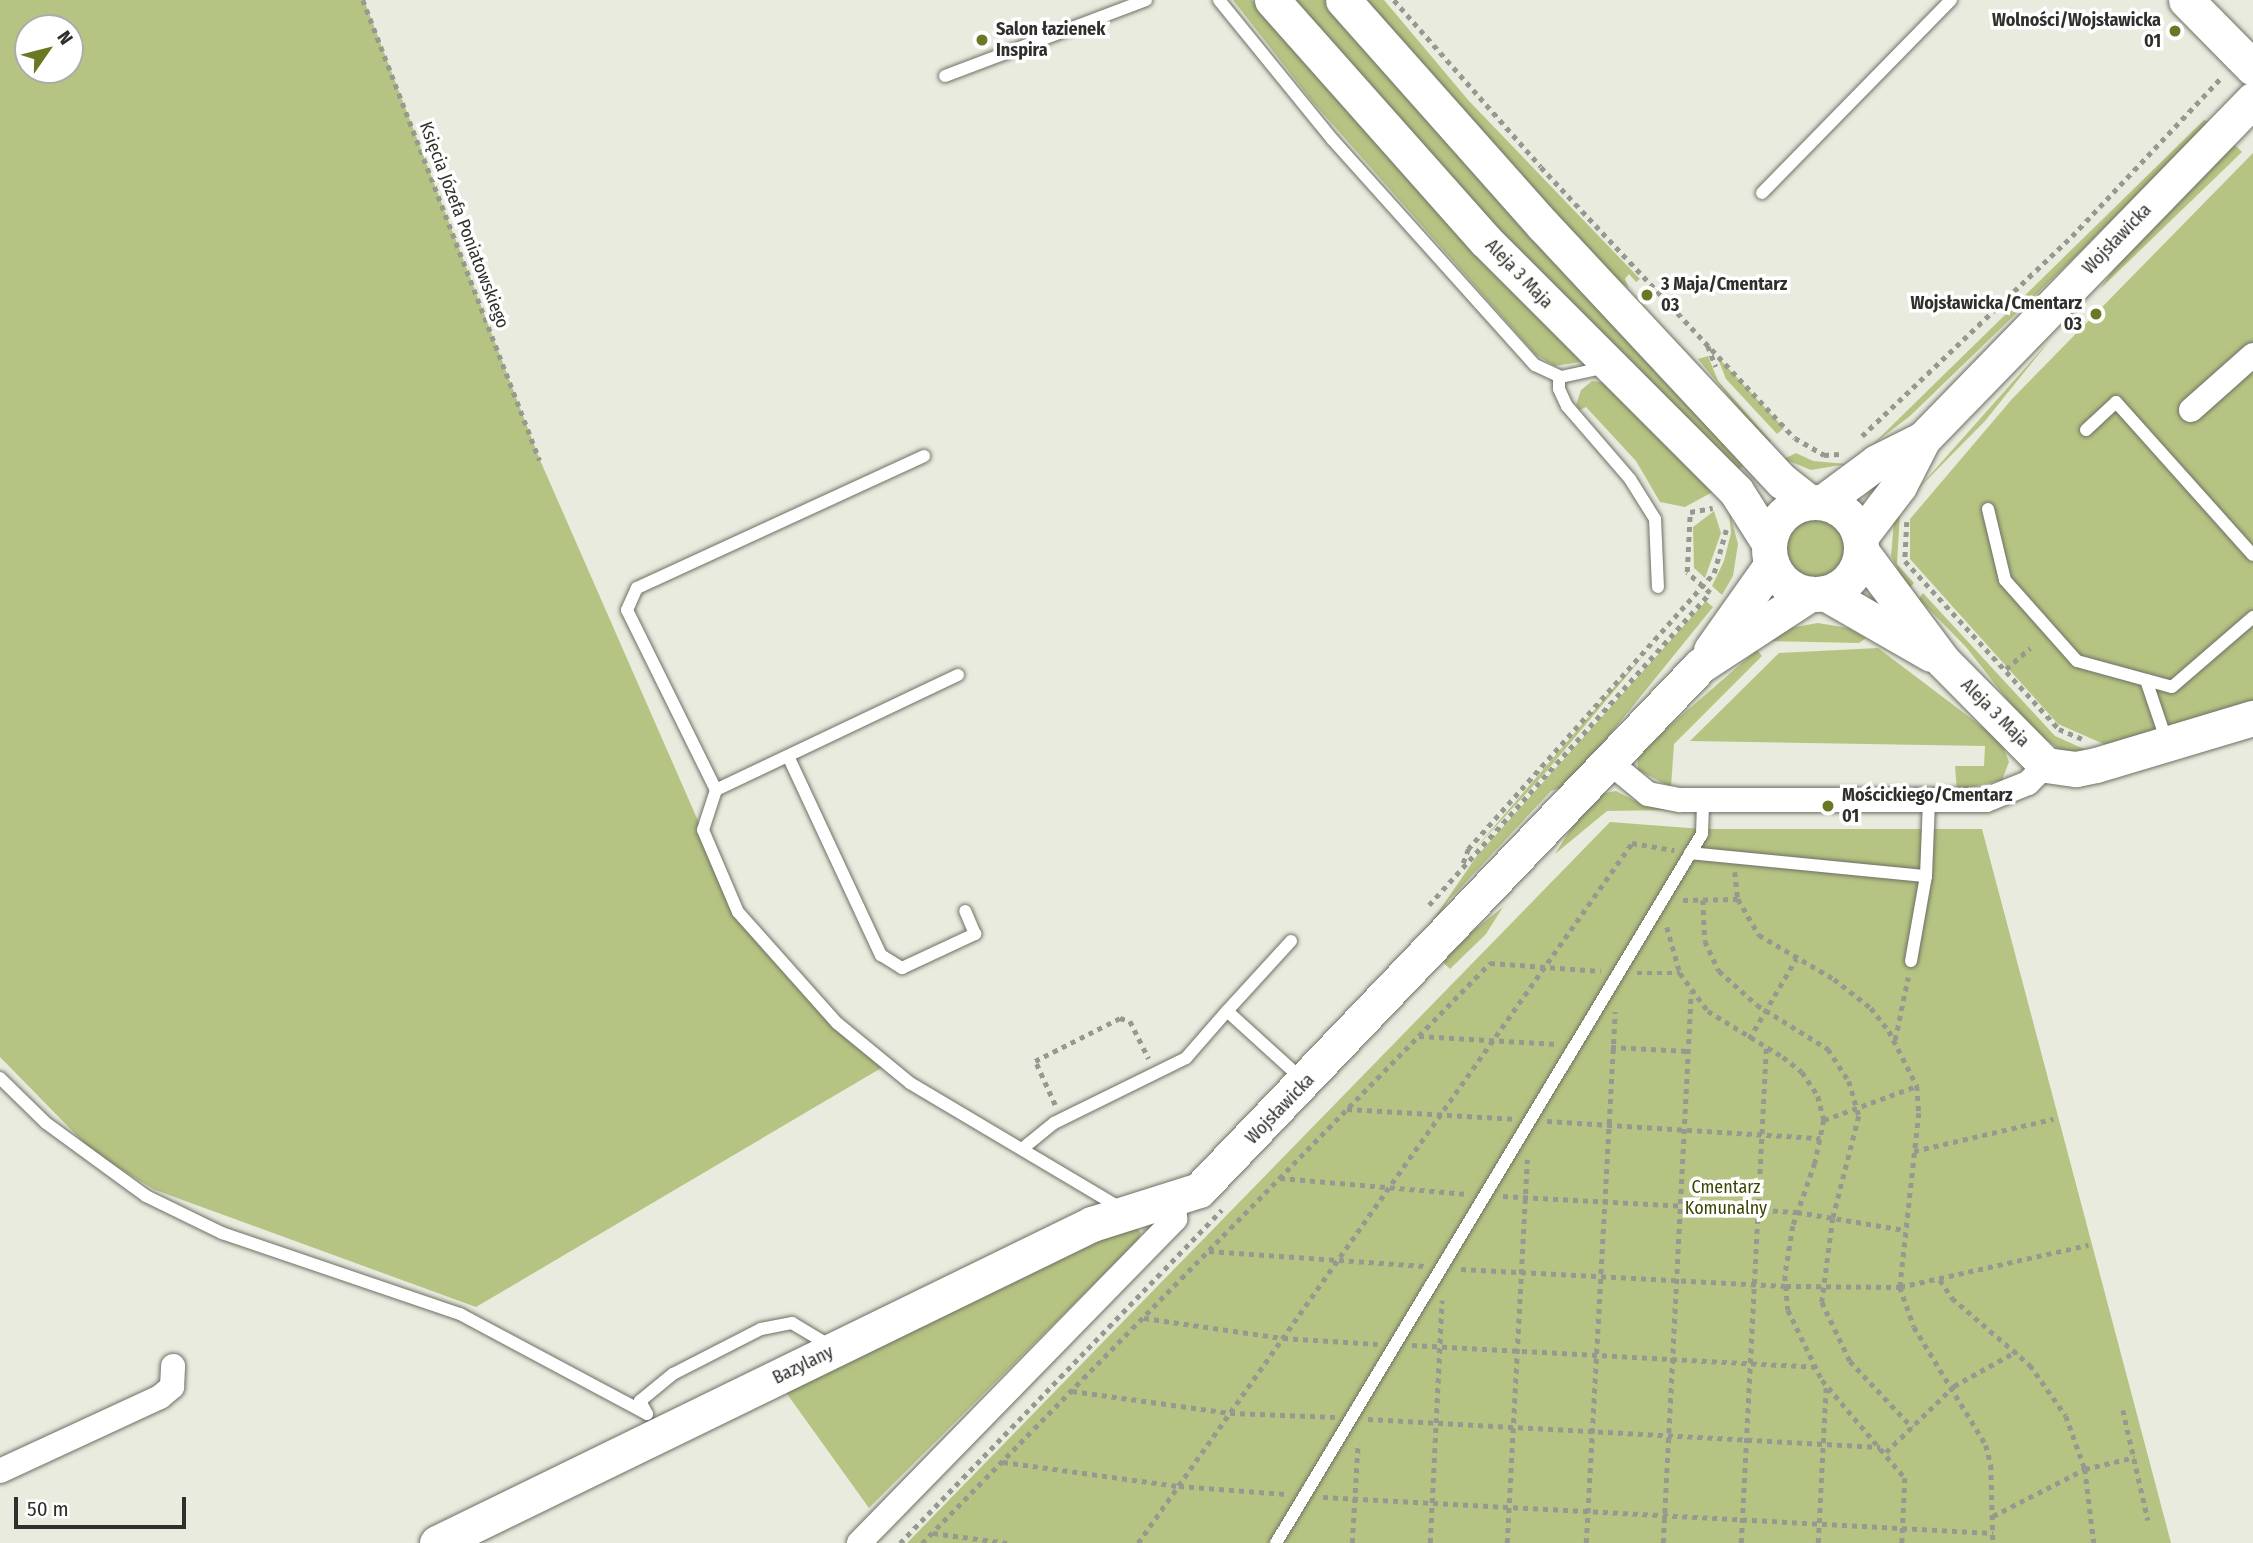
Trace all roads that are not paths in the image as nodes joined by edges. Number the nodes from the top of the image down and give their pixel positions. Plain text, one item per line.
1 (1146, 0) edge
2 (1219, 0) edge
3 (1272, 0) edge
4 (1343, 0) edge
5 (1951, 0) edge
6 (2186, 0) edge
7 (2253, 68) edge
8 (945, 76) dead end
9 (2253, 100) edge
10 (1762, 193) dead end
11 (2253, 355) edge
12 (1609, 366) junction
13 (1559, 377) junction
14 (2191, 410) dead end
15 (2086, 430) dead end
16 (1923, 439) junction
17 (924, 456) dead end
18 (1816, 502) junction
19 (1989, 509) dead end
20 (1861, 544) junction
21 (1770, 554) junction
22 (2253, 555) edge
23 (1658, 587) dead end
24 (1817, 593) junction
25 (2253, 617) edge
26 (1943, 661) junction
27 (1701, 665) junction
28 (958, 675) dead end
29 (2146, 680) junction
30 (2253, 718) edge
31 (2168, 743) junction
32 (788, 756) junction
33 (1608, 761) junction
34 (2046, 765) junction
35 (716, 790) junction
36 (1703, 800) junction
37 (1929, 801) junction
38 (1690, 853) junction
39 (1926, 876) junction
40 (965, 911) dead end
41 (1291, 941) dead end
42 (1911, 961) road end
43 (1227, 1012) junction
44 (0, 1078) edge
45 (1305, 1083) junction
46 (1022, 1149) junction
47 (1174, 1201) junction
48 (1125, 1211) junction
49 (835, 1349) junction
50 (173, 1366) dead end
51 (653, 1425) junction
52 (0, 1471) edge
53 (437, 1543) edge
54 (859, 1543) edge
55 (1276, 1543) edge

1 - 8 lane
2 - 13 lane
3 - 12 street, Aleja 3 Maja
4 - 18 street
5 - 10 lane
6 - 7 street
9 - 16 street, Wojsławicka
11 - 14 street
12 - 13 lane
12 - 21 street, Aleja 3 Maja
13 - 23 lane
15 - 22 lane
16 - 18 street, Wojsławicka
16 - 20 street, Wojsławicka
17 - 35 lane
18 - 20 street
18 - 21 street
19 - 29 lane
20 - 24 street
20 - 26 street, Aleja 3 Maja
21 - 24 street
21 - 27 street, Wojsławicka
24 - 26 street, Aleja 3 Maja
24 - 27 street, Wojsławicka
25 - 29 lane
26 - 34 street, Aleja 3 Maja
27 - 33 street, Wojsławicka
28 - 32 lane
29 - 31 lane
30 - 31 street
31 - 34 street
32 - 35 lane
32 - 40 lane
33 - 36 street
33 - 45 street, Wojsławicka
34 - 37 street
35 - 46 lane
36 - 37 street
36 - 38 lane
37 - 39 lane
38 - 39 lane
38 - 55 lane
39 - 42 lane
41 - 43 lane
43 - 45 lane
43 - 46 lane
44 - 51 lane
45 - 47 street, Wojsławicka
46 - 48 lane
47 - 48 street, Bazylany
47 - 54 street
48 - 49 street, Bazylany
49 - 51 street, Bazylany
49 - 51 lane
50 - 52 street
51 - 53 street, Bazylany

